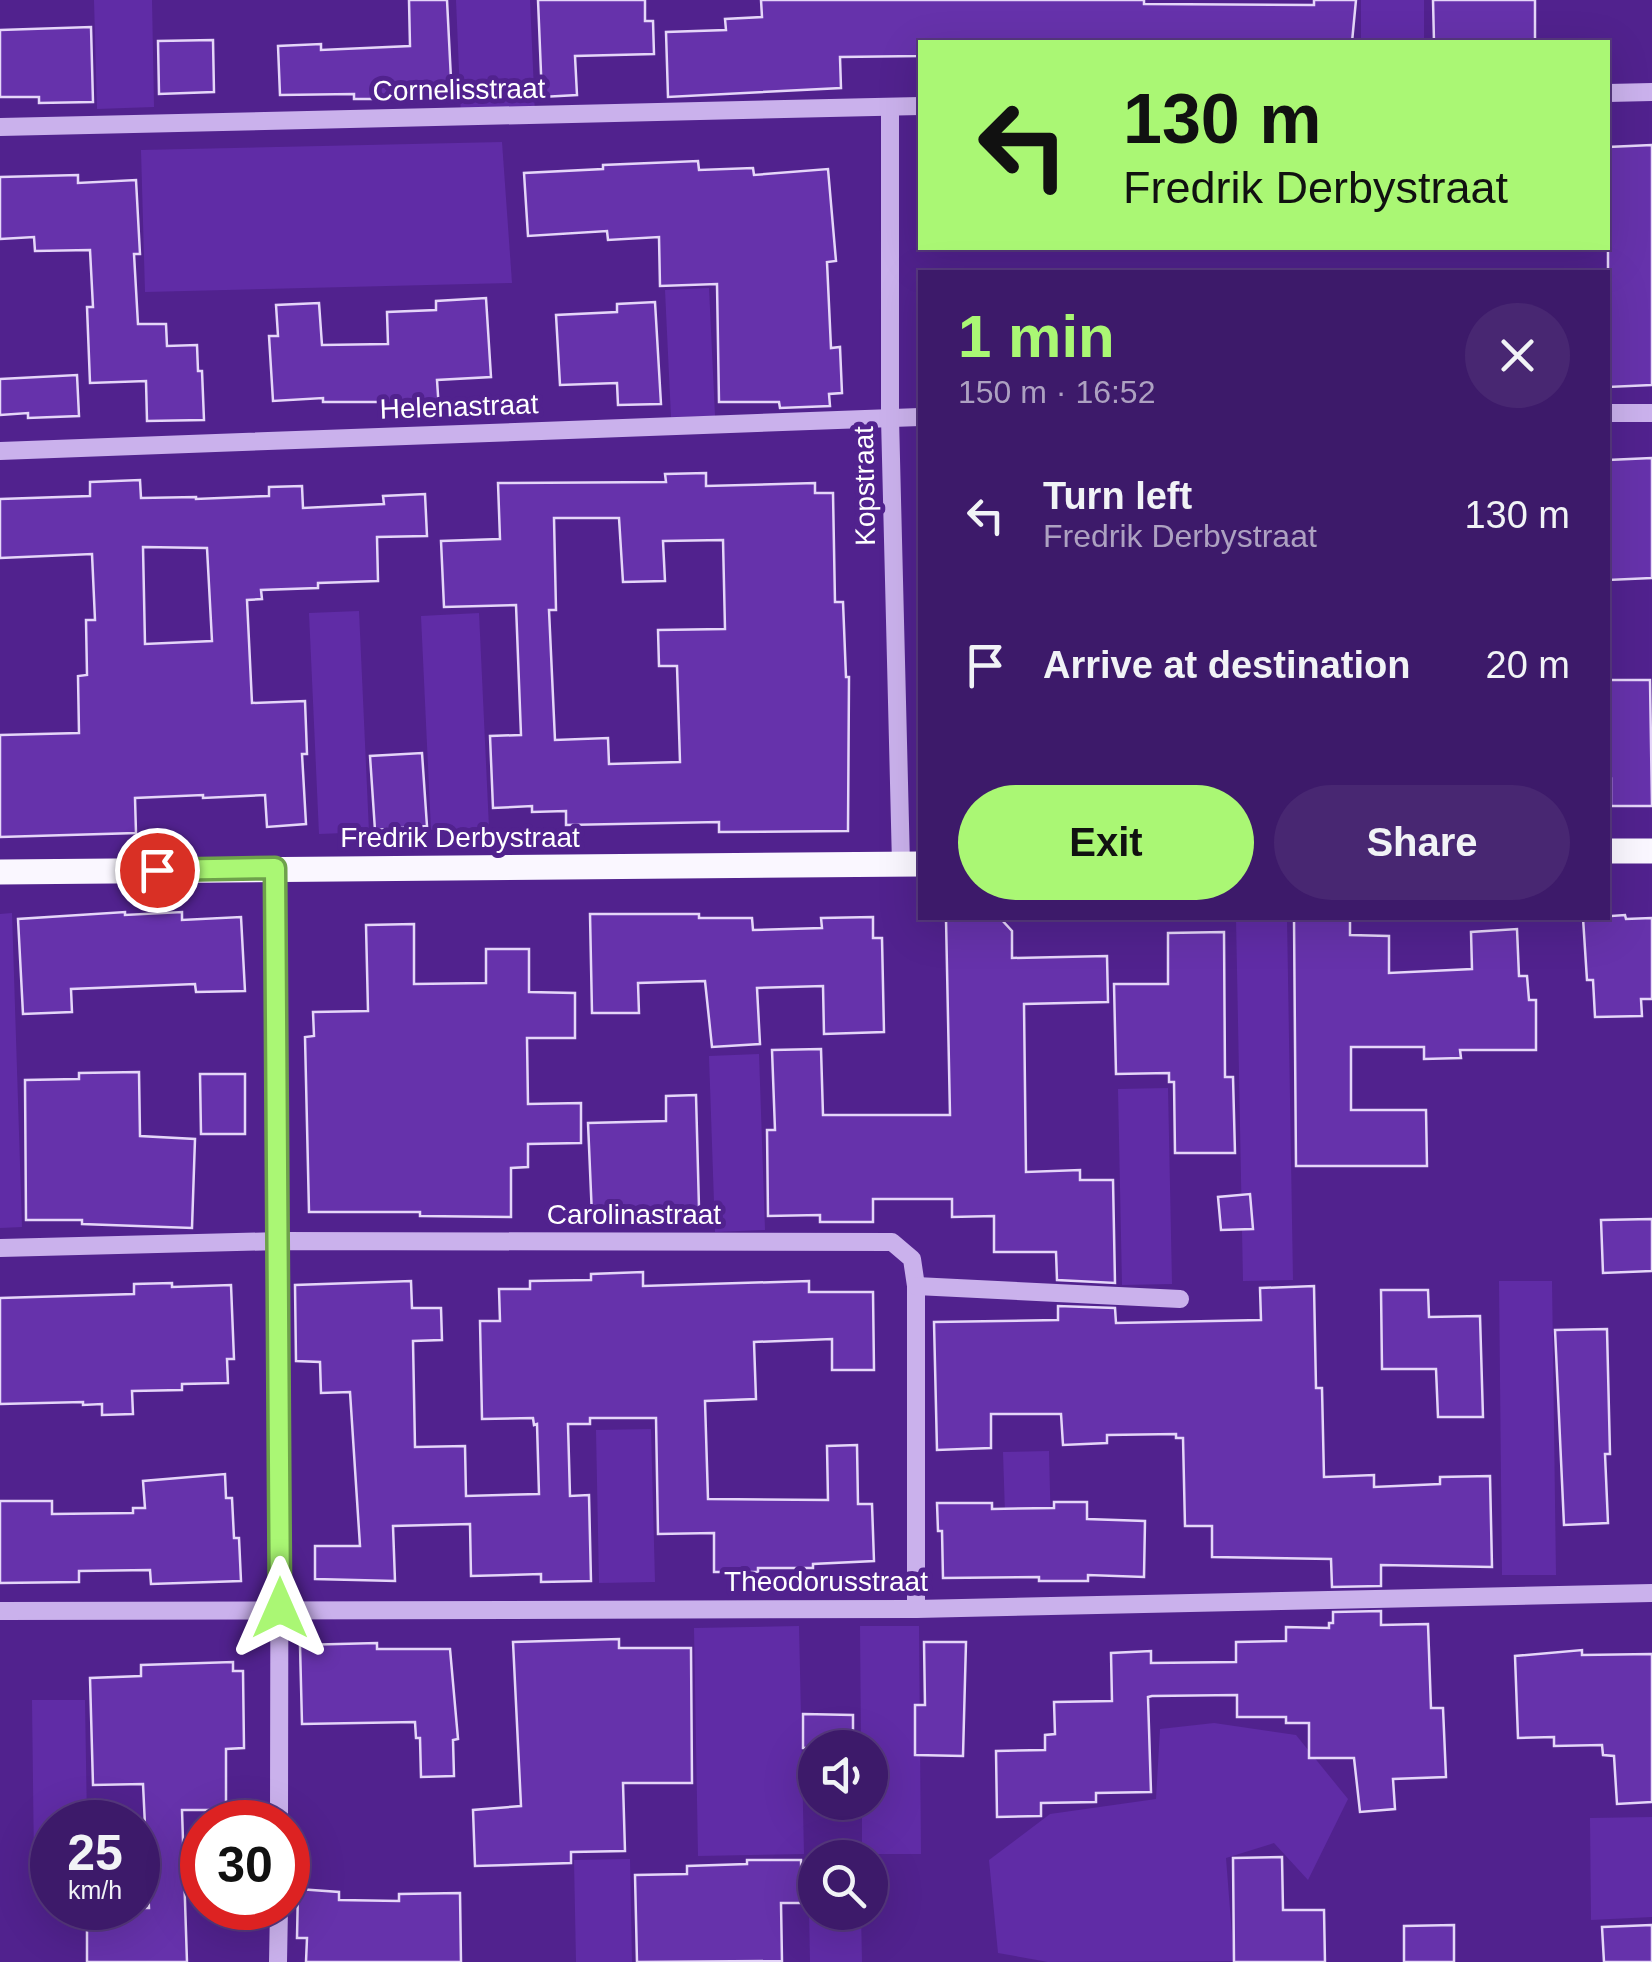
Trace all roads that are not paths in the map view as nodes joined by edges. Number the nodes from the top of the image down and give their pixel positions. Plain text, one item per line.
1 (1652, 92) edge
2 (1610, 93) edge
3 (918, 106) edge
4 (890, 107) junction
5 (0, 127) edge
6 (1610, 413) edge
7 (1652, 413) edge
8 (890, 418) junction
9 (918, 418) edge
10 (0, 451) edge
11 (1652, 850) edge
12 (1610, 851) edge
13 (910, 864) edge
14 (275, 868) junction
15 (0, 872) edge
16 (280, 1241) junction
17 (0, 1248) edge
18 (916, 1286) junction
19 (1180, 1299) dead end
20 (1652, 1593) edge
21 (280, 1608) junction
22 (916, 1608) junction
23 (0, 1611) edge
24 (279, 1800) edge
25 (278, 1930) edge
26 (278, 1962) edge

1 - 2 street
3 - 4 street, Cornelisstraat
4 - 5 street, Cornelisstraat
4 - 8 street, Kopstraat
6 - 7 street
8 - 9 street, Helenastraat
8 - 10 street, Helenastraat
8 - 13 street, Kopstraat
11 - 12 main road
13 - 14 main road, Fredrik Derbystraat
14 - 15 main road, Fredrik Derbystraat
14 - 16 street
16 - 17 street, Carolinastraat
16 - 18 street, Carolinastraat
16 - 21 street
18 - 19 street
18 - 22 street, Carolinastraat
20 - 22 street, Theodorusstraat
21 - 22 street, Theodorusstraat
21 - 23 street, Theodorusstraat
21 - 24 street
25 - 26 street

